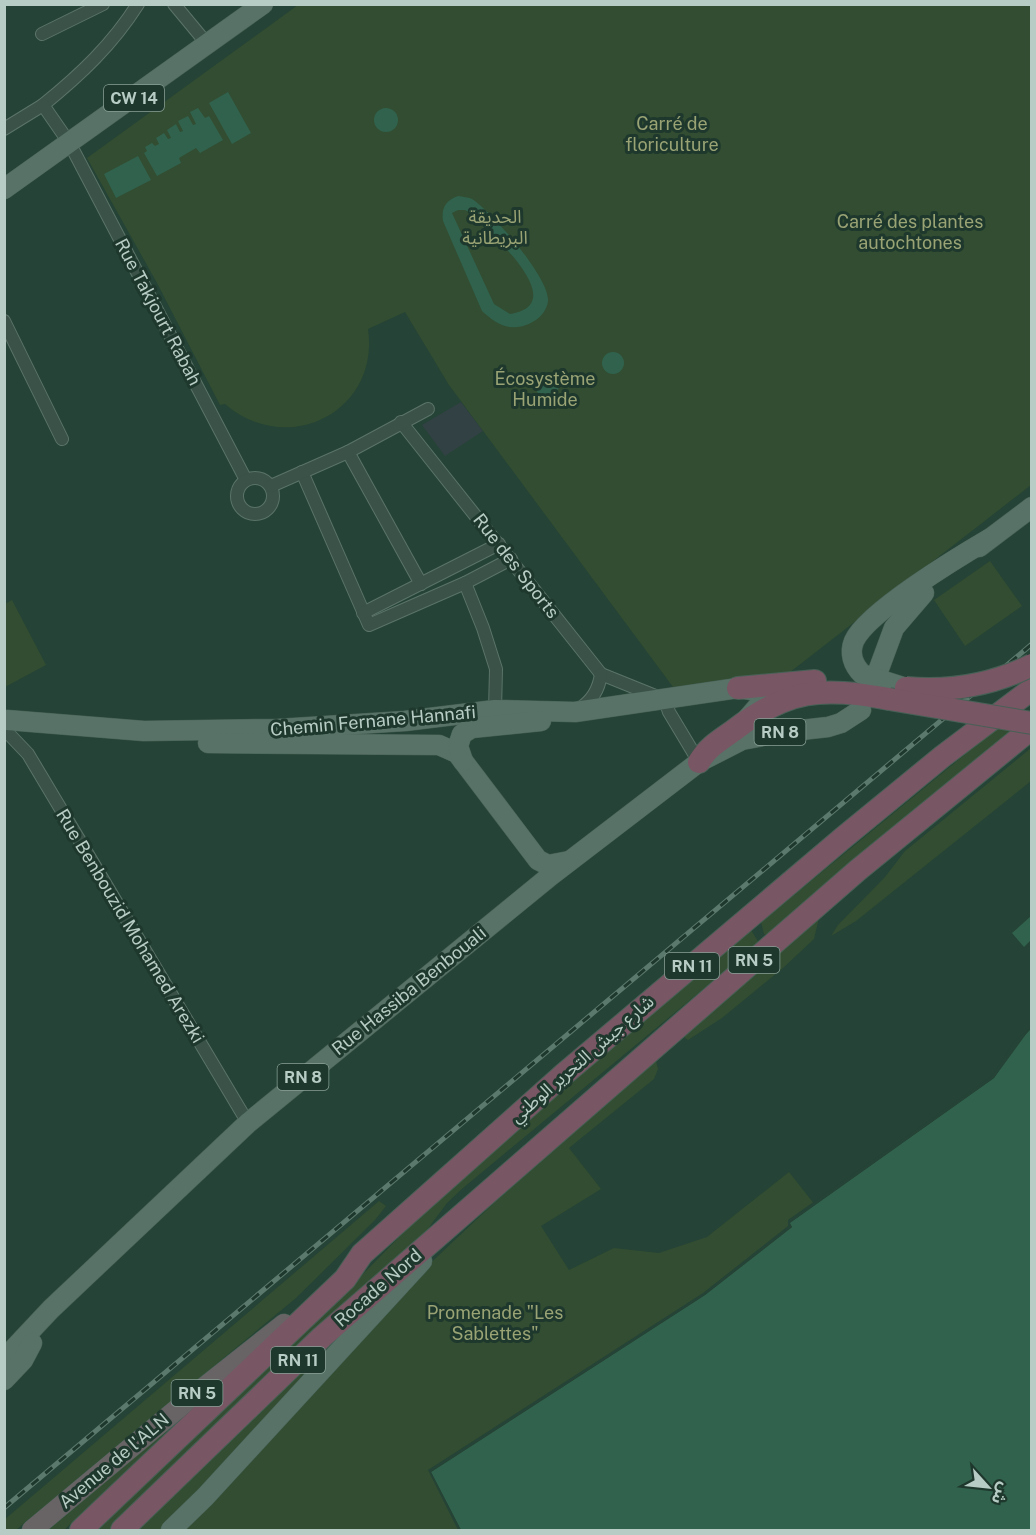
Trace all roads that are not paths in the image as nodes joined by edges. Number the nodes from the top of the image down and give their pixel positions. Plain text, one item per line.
1 (103, 4) edge
2 (138, 4) edge
3 (174, 4) edge
4 (263, 4) edge
5 (42, 34) dead end
6 (208, 45) junction
7 (43, 105) junction
8 (4, 129) edge
9 (70, 144) junction
10 (4, 189) edge
11 (4, 321) edge
12 (428, 409) dead end
13 (401, 422) junction
14 (62, 439) dead end
15 (348, 452) junction
16 (302, 472) junction
17 (246, 480) junction
18 (271, 486) junction
19 (1032, 507) edge
20 (989, 539) junction
21 (499, 544) junction
22 (511, 559) junction
23 (465, 583) junction
24 (421, 584) junction
25 (363, 613) junction
26 (1032, 665) edge
27 (601, 674) junction
28 (877, 674) dead end
29 (738, 688) junction
30 (1032, 689) edge
31 (897, 693) junction
32 (662, 697) junction
33 (495, 710) junction
34 (861, 710) dead end
35 (575, 712) junction
36 (746, 721) junction
37 (1032, 723) edge
38 (6, 726) edge
39 (1032, 728) edge
40 (463, 761) junction
41 (699, 762) junction
42 (570, 861) junction
43 (248, 1124) junction
44 (481, 1198) junction
45 (362, 1254) junction
46 (51, 1309) junction
47 (4, 1344) edge
48 (4, 1359) edge
49 (4, 1380) edge
50 (32, 1530) edge
51 (81, 1530) edge
52 (122, 1530) edge
53 (171, 1530) edge

1 - 5 street
2 - 7 street
3 - 6 street
4 - 6 main road, CW 14
6 - 9 main road, CW 14
7 - 8 street
7 - 9 street, Rue Takjourt Rabah
9 - 10 main road, CW 14
9 - 17 street, Rue Takjourt Rabah
11 - 14 street
12 - 13 street
13 - 15 street
13 - 21 street, Rue des Sports
15 - 16 street
15 - 24 street
16 - 18 street
16 - 25 street
17 - 18 street
17 - 18 street
19 - 20 main road
20 - 28 main road
20 - 31 main road
21 - 22 street, Rue des Sports
21 - 24 street
22 - 23 street
22 - 27 street, Rue des Sports
23 - 25 street
23 - 33 street
24 - 25 street
26 - 31 highway, bridge
27 - 32 street
27 - 35 street
29 - 31 highway
29 - 32 main road, Chemin Fernane Hannafi
29 - 36 main road
30 - 45 highway, شارع جيش التحرير الوطني / RN 11
31 - 36 highway
31 - 37 highway, bridge
32 - 35 main road, Chemin Fernane Hannafi
32 - 41 street
33 - 35 main road, Chemin Fernane Hannafi
33 - 38 main road, Chemin Fernane Hannafi
34 - 41 main road, RN 8
35 - 40 main road
36 - 41 highway
38 - 40 main road, Chemin Fernane Hannafi
38 - 43 street, Rue Benbouzid Mohamed Arezki
39 - 44 highway, شارع جيش التحرير الوطني / RN 5
40 - 42 main road, Chemin Fernane Hannafi
41 - 42 main road, Rue Hassiba Benbouali / RN 8
42 - 43 main road, Rue Hassiba Benbouali / RN 8
43 - 46 main road, Rue Hassiba Benbouali / RN 8
44 - 52 highway, Rocade Nord / RN 11
44 - 53 main road
45 - 50 highway, Avenue de l'ALN / RN 5
45 - 51 highway, Rocade Nord / RN 11
46 - 47 main road
46 - 48 main road, RN 8
46 - 49 main road

